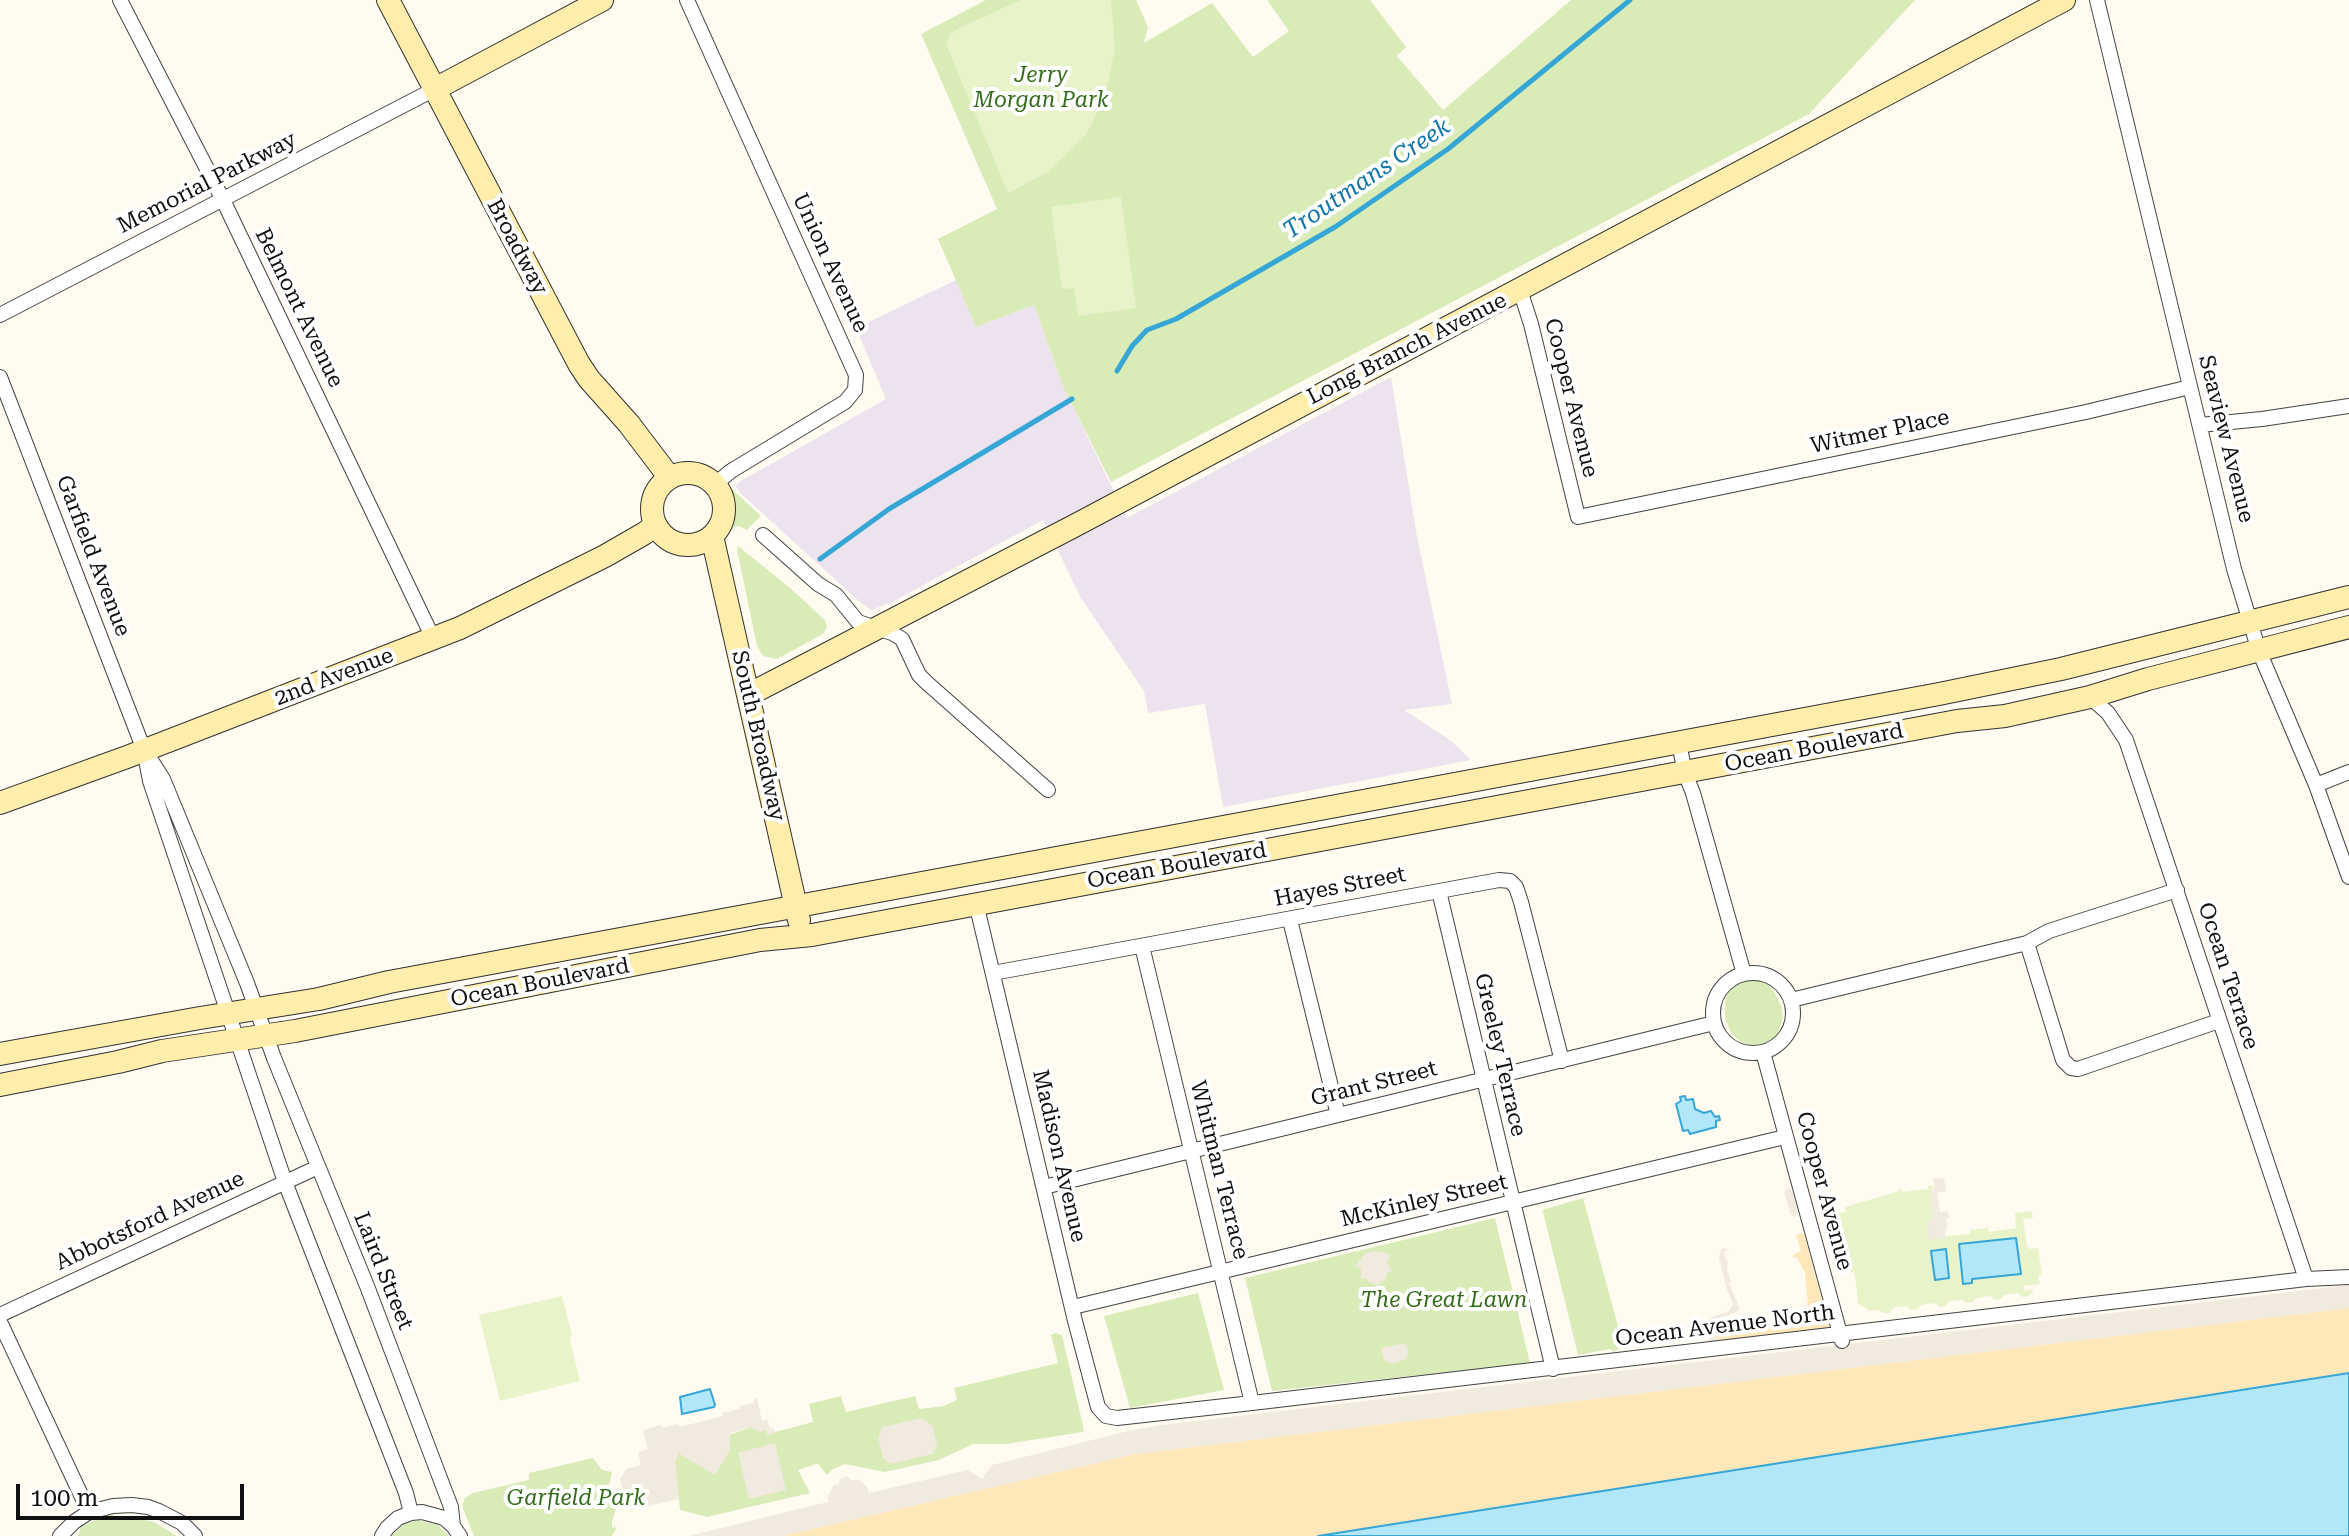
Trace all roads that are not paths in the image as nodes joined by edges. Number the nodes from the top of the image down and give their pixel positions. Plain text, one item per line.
1 (120, 0) edge
2 (388, 0) edge
3 (602, 0) edge
4 (687, 0) edge
5 (2064, 0) edge
6 (2097, 0) edge
7 (435, 89) junction
8 (223, 200) junction
9 (1520, 290) junction
10 (0, 315) edge
11 (0, 377) edge
12 (2190, 387) junction
13 (2349, 406) edge
14 (2200, 425) junction
15 (670, 478) junction
16 (714, 485) junction
17 (1578, 517) joint
18 (655, 525) junction
19 (763, 535) dead end
20 (712, 536) junction
21 (2349, 597) edge
22 (2250, 621) junction
23 (2349, 627) edge
24 (875, 629) junction
25 (433, 638) junction
26 (2259, 651) junction
27 (748, 695) junction
28 (2090, 697) junction
29 (1679, 743) junction
30 (144, 750) junction
31 (2349, 772) edge
32 (1685, 773) junction
33 (2316, 785) junction
34 (1048, 790) dead end
35 (0, 803) edge
36 (2349, 877) edge
37 (2177, 890) junction
38 (1439, 891) junction
39 (976, 903) junction
40 (796, 908) junction
41 (1290, 920) junction
42 (803, 937) junction
43 (2027, 943) junction
44 (1142, 946) junction
45 (993, 973) junction
46 (1744, 974) junction
47 (1791, 1000) junction
48 (256, 1009) junction
49 (227, 1013) junction
50 (2219, 1021) junction
51 (1714, 1023) junction
52 (266, 1034) junction
53 (236, 1039) junction
54 (1763, 1052) junction
55 (0, 1054) edge
56 (1562, 1061) junction
57 (1484, 1080) junction
58 (0, 1085) edge
59 (1338, 1115) junction
60 (1785, 1137) junction
61 (1192, 1151) junction
62 (318, 1167) junction
63 (285, 1182) junction
64 (1044, 1187) junction
65 (1512, 1203) junction
66 (1221, 1272) junction
67 (2349, 1277) edge
68 (2306, 1279) junction
69 (1073, 1307) junction
70 (0, 1315) edge
71 (0, 1322) edge
72 (1842, 1338) junction
73 (1553, 1369) junction
74 (1252, 1403) junction
75 (1106, 1416) joint
76 (89, 1512) junction
77 (411, 1513) junction
78 (456, 1531) edge
79 (60, 1536) edge
80 (195, 1536) edge
81 (382, 1536) edge

1 - 8 street, Belmont Avenue
2 - 7 main road, Broadway
3 - 7 main road
4 - 16 street, Union Avenue
5 - 9 main road, Long Branch Avenue
6 - 12 street, Seaview Avenue
7 - 8 street, Memorial Parkway
7 - 15 main road, Broadway
8 - 10 street, Memorial Parkway
8 - 25 street, Belmont Avenue
9 - 17 street, Cooper Avenue
9 - 24 main road, Long Branch Avenue
11 - 30 street, Garfield Avenue
12 - 14 street, Seaview Avenue
12 - 17 street, Witmer Place
13 - 14 street
14 - 22 street, Seaview Avenue
15 - 16 main road
15 - 18 main road
16 - 20 main road
18 - 20 main road
18 - 25 main road, 2nd Avenue
19 - 24 street
20 - 27 main road, South Broadway
21 - 22 main road, Ocean Boulevard
22 - 26 street, Seaview Avenue
22 - 29 main road, Ocean Boulevard
23 - 26 main road, Ocean Boulevard
24 - 27 main road, Long Branch Avenue
24 - 34 street
25 - 30 main road, 2nd Avenue
26 - 28 main road, Ocean Boulevard
26 - 33 street, Seaview Avenue
27 - 40 main road, South Broadway
28 - 32 main road, Ocean Boulevard
28 - 37 street, Ocean Terrace
29 - 32 street
29 - 40 main road, Ocean Boulevard
30 - 35 main road, 2nd Avenue
30 - 48 street, Garfield Avenue
30 - 49 street, Garfield Avenue
31 - 33 street
32 - 39 main road, Ocean Boulevard
32 - 46 street
33 - 36 street, Seaview Avenue
37 - 43 street
37 - 50 street, Ocean Terrace
38 - 41 street, Hayes Street
38 - 56 street, Hayes Street
38 - 57 street, Greeley Terrace
39 - 42 main road, Ocean Boulevard
39 - 45 street, Madison Avenue
40 - 42 main road, South Broadway
40 - 48 main road, Ocean Boulevard
41 - 44 street, Hayes Street
41 - 59 street
42 - 52 main road, Ocean Boulevard
43 - 47 street
43 - 50 street
44 - 45 street, Hayes Street
44 - 61 street, Whitman Terrace
45 - 64 street, Madison Avenue
46 - 47 street
46 - 51 street
47 - 54 street
48 - 49 main road, Ocean Boulevard
48 - 52 street, Garfield Avenue
49 - 53 street, Garfield Avenue
49 - 55 main road, Ocean Boulevard
50 - 68 street, Ocean Terrace
51 - 54 street
51 - 56 street, Grant Street
52 - 53 main road, Ocean Boulevard
52 - 62 street, Laird Street
53 - 58 main road, Ocean Boulevard
53 - 63 street
54 - 60 street, Cooper Avenue
56 - 57 street, Grant Street
57 - 59 street, Grant Street
57 - 65 street, Greeley Terrace
59 - 61 street, Grant Street
60 - 65 street, McKinley Street
60 - 72 street, Cooper Avenue
61 - 64 street, Grant Street
61 - 66 street, Whitman Terrace
62 - 63 street, Abbotsford Avenue
62 - 78 street, Laird Street
63 - 70 street, Abbotsford Avenue
63 - 77 street
64 - 69 street, Madison Avenue
65 - 66 street, McKinley Street
65 - 73 street, Greeley Terrace
66 - 69 street, McKinley Street
66 - 74 street, Whitman Terrace
67 - 68 street, Ocean Avenue North
68 - 72 street, Ocean Avenue North
69 - 75 street, Madison Avenue
71 - 76 street
72 - 73 street, Ocean Avenue North
73 - 74 street, Ocean Avenue North
74 - 75 street, Ocean Avenue North
76 - 79 street
76 - 80 street
77 - 78 street
77 - 81 street

